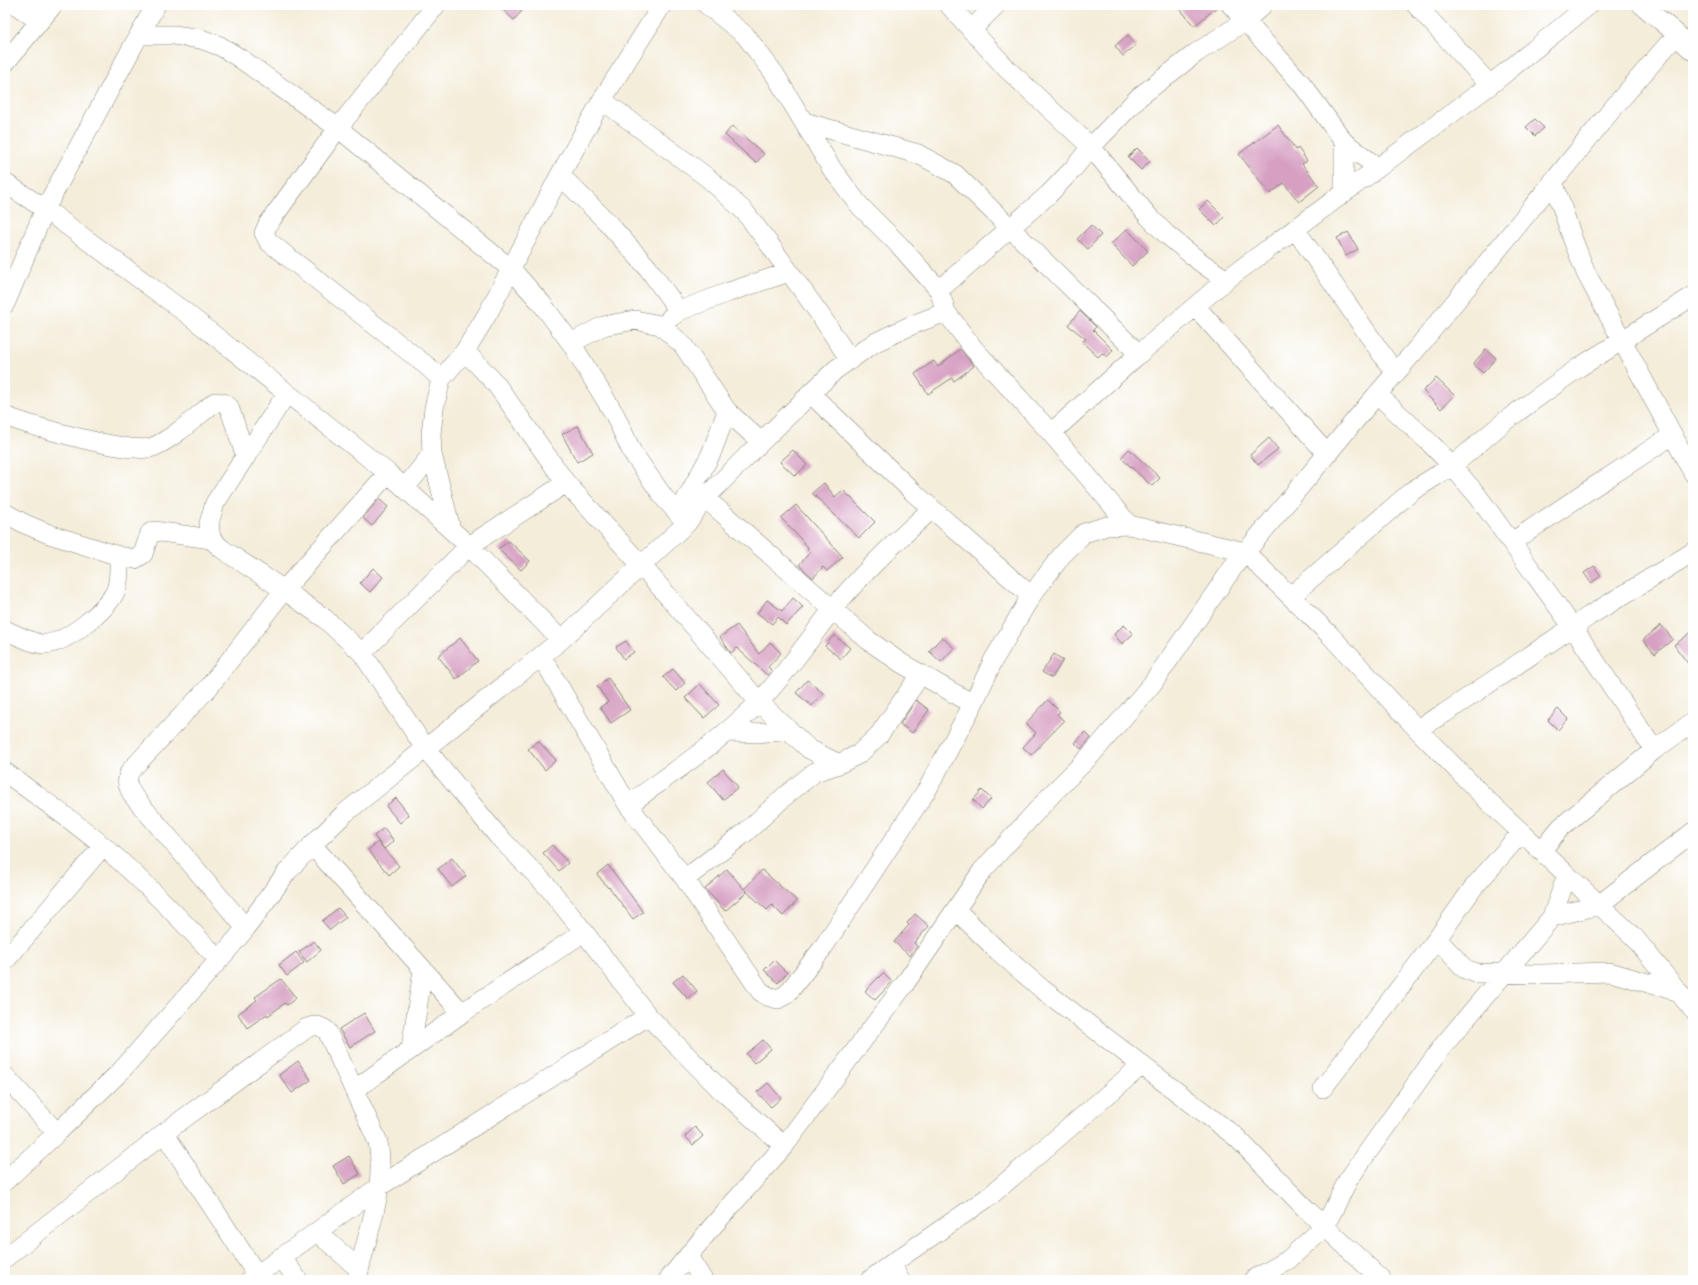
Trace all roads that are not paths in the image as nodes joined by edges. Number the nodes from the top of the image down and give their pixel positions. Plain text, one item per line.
1 (16, 5) edge
2 (53, 5) edge
3 (156, 5) edge
4 (436, 5) edge
5 (662, 5) edge
6 (707, 5) edge
7 (949, 5) edge
8 (996, 5) edge
9 (1231, 5) edge
10 (1263, 5) edge
11 (1416, 5) edge
12 (1590, 5) edge
13 (1642, 5) edge
14 (39, 21) junction
15 (1245, 21) junction
16 (971, 30) junction
17 (138, 35) junction
18 (1687, 41) edge
19 (5, 63) edge
20 (1490, 84) junction
21 (602, 100) junction
22 (804, 122) junction
23 (338, 128) junction
24 (1344, 142) junction
25 (1090, 147) junction
26 (1377, 167) junction
27 (560, 175) junction
28 (1553, 181) junction
29 (5, 183) edge
30 (1344, 192) junction
31 (45, 209) junction
32 (1011, 228) junction
33 (1295, 229) junction
34 (511, 269) junction
35 (789, 272) junction
36 (1226, 280) junction
37 (938, 290) junction
38 (1693, 296) edge
39 (5, 304) edge
40 (1196, 306) junction
41 (679, 311) junction
42 (946, 312) junction
43 (660, 324) junction
44 (1622, 340) junction
45 (571, 343) junction
46 (465, 351) junction
47 (1138, 354) junction
48 (850, 360) junction
49 (1395, 373) junction
50 (441, 379) junction
51 (287, 393) junction
52 (810, 393) junction
53 (1377, 394) junction
54 (727, 411) junction
55 (5, 416) edge
56 (1050, 433) junction
57 (1673, 436) junction
58 (761, 442) junction
59 (432, 454) junction
60 (1327, 454) junction
61 (246, 457) junction
62 (1452, 466) junction
63 (388, 473) junction
64 (1693, 473) edge
65 (566, 483) junction
66 (404, 488) junction
67 (705, 498) junction
68 (932, 509) junction
69 (5, 513) edge
70 (682, 518) junction
71 (1129, 525) junction
72 (451, 529) junction
73 (211, 539) junction
74 (1512, 542) junction
75 (469, 546) junction
76 (1245, 552) junction
77 (1693, 552) edge
78 (119, 556) junction
79 (642, 566) junction
80 (284, 590) junction
81 (1031, 596) junction
82 (1291, 596) junction
83 (833, 610) junction
84 (1572, 626) junction
85 (5, 630) edge
86 (561, 640) junction
87 (362, 653) junction
88 (542, 657) junction
89 (921, 674) junction
90 (759, 702) junction
91 (974, 704) junction
92 (1693, 722) edge
93 (788, 729) junction
94 (1417, 729) junction
95 (727, 732) junction
96 (425, 748) junction
97 (809, 749) junction
98 (1654, 750) junction
99 (839, 764) junction
100 (5, 772) edge
101 (815, 772) junction
102 (628, 805) junction
103 (1521, 832) junction
104 (1693, 832) edge
105 (312, 845) junction
106 (103, 846) junction
107 (1541, 851) junction
108 (1567, 875) junction
109 (685, 879) junction
110 (1599, 905) junction
111 (956, 910) junction
112 (1552, 917) junction
113 (246, 928) junction
114 (584, 932) junction
115 (1437, 939) junction
116 (219, 960) junction
117 (5, 961) edge
118 (424, 970) junction
119 (1503, 974) junction
120 (441, 990) junction
121 (1679, 992) junction
122 (1693, 1010) edge
123 (462, 1013) junction
124 (648, 1016) junction
125 (441, 1028) junction
126 (411, 1049) junction
127 (1142, 1065) junction
128 (5, 1076) edge
129 (1323, 1088) dead end
130 (354, 1090) junction
131 (164, 1133) junction
132 (57, 1134) junction
133 (784, 1146) junction
134 (5, 1181) edge
135 (380, 1186) junction
136 (1325, 1226) junction
137 (317, 1232) junction
138 (688, 1256) junction
139 (281, 1257) junction
140 (5, 1258) edge
141 (896, 1272) edge
142 (358, 1275) edge
143 (254, 1277) edge
144 (298, 1280) edge
145 (668, 1280) edge
146 (703, 1280) edge
147 (870, 1280) edge
148 (1253, 1280) edge
149 (1382, 1280) edge

1 - 14 street
2 - 14 street
3 - 17 street
4 - 23 street
5 - 21 street
6 - 22 street
7 - 16 street
8 - 16 street
9 - 15 street
10 - 15 street
11 - 20 street
12 - 20 street
13 - 18 street
14 - 19 street
15 - 24 street
15 - 25 street
16 - 25 street
17 - 23 street
17 - 31 street
18 - 28 street
20 - 26 street
21 - 27 street
21 - 35 street
22 - 32 street
22 - 37 street
23 - 34 street
23 - 50 street
24 - 26 street
24 - 30 street
25 - 32 street
25 - 36 street
26 - 30 street
27 - 34 street
27 - 41 street
28 - 44 street
28 - 49 street
29 - 31 street
30 - 33 street
31 - 39 street
31 - 51 street
32 - 37 street
32 - 47 street
33 - 36 street
33 - 49 street
34 - 45 street
34 - 46 street
35 - 41 street
35 - 48 street
36 - 40 street
37 - 42 street
38 - 44 street
40 - 47 street
40 - 60 street
41 - 43 street
42 - 48 street
42 - 56 street
43 - 45 street
43 - 54 street
44 - 57 street
44 - 62 street
45 - 70 street
46 - 50 street
46 - 65 street
47 - 56 street
48 - 52 street
49 - 53 street
50 - 59 street
51 - 61 street
51 - 63 street
52 - 58 street
52 - 68 street
53 - 60 street
53 - 62 street
54 - 58 street
54 - 70 street
55 - 61 street
56 - 71 street
57 - 64 street
57 - 74 street
58 - 67 street
59 - 66 street
59 - 72 street
60 - 76 street
61 - 73 street
62 - 74 street
62 - 82 street
63 - 66 street
63 - 80 street
65 - 75 street
65 - 79 street
66 - 72 street
67 - 70 street
67 - 83 street
68 - 81 street
68 - 83 street
69 - 78 street
70 - 79 street
71 - 76 street
71 - 81 street
72 - 75 street
73 - 78 street
73 - 80 street
74 - 84 street
75 - 86 street
75 - 87 street
76 - 82 street
76 - 111 street
77 - 84 street
78 - 85 street
79 - 86 street
79 - 90 street
80 - 87 street
80 - 113 street
81 - 91 street
82 - 94 street
83 - 89 street
83 - 90 street
84 - 94 street
84 - 98 street
86 - 88 street
87 - 96 street
88 - 96 street
88 - 102 street
89 - 91 street
89 - 99 street
90 - 93 street
90 - 95 street
91 - 109 street
92 - 98 street
93 - 95 street
93 - 97 street
94 - 103 street
95 - 102 street
96 - 105 street
96 - 114 street
97 - 99 street
97 - 101 street
98 - 107 street
99 - 101 street
100 - 106 street
101 - 109 street
102 - 109 street
103 - 107 street
103 - 115 street
104 - 110 street
105 - 113 street
105 - 118 street
106 - 116 street
106 - 117 street
107 - 108 street
108 - 110 street
108 - 112 street
110 - 112 street
110 - 121 street
111 - 127 street
111 - 133 street
112 - 119 street
113 - 116 street
114 - 123 street
114 - 124 street
115 - 119 street
115 - 129 street
116 - 132 street
118 - 120 street
118 - 126 street
119 - 121 street
119 - 136 street
120 - 123 street
120 - 125 street
121 - 122 street
123 - 125 street
124 - 133 street
124 - 135 street
125 - 126 street
126 - 130 street
127 - 136 street
127 - 141 street
128 - 132 street
130 - 131 street
130 - 135 street
131 - 140 street
131 - 143 street
132 - 134 street
133 - 138 street
135 - 137 street
135 - 142 street
136 - 148 street
136 - 149 street
137 - 139 street
137 - 142 street
138 - 145 street
138 - 146 street
139 - 143 street
139 - 144 street
141 - 147 street

